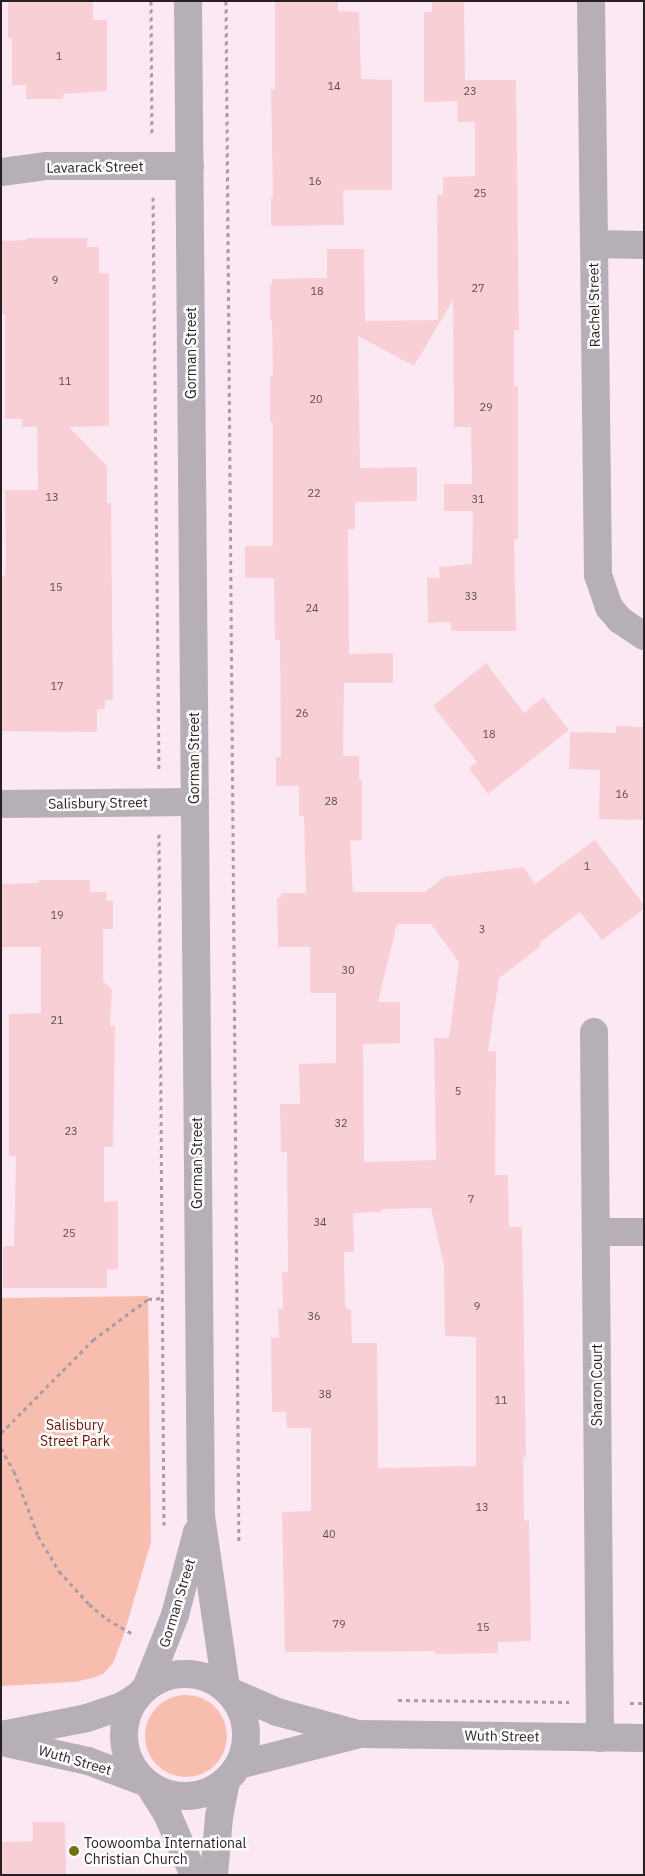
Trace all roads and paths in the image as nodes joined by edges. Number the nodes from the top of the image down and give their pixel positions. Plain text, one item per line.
1 (151, 1) edge
2 (188, 1) edge
3 (226, 1) edge
4 (591, 1) edge
5 (152, 166) junction
6 (190, 166) junction
7 (1, 172) edge
8 (594, 244) junction
9 (644, 245) edge
10 (644, 636) edge
11 (159, 802) junction
12 (194, 802) junction
13 (1, 804) edge
14 (594, 1032) dead end
15 (596, 1232) junction
16 (644, 1232) edge
17 (164, 1298) junction
18 (1, 1433) edge
19 (1, 1448) edge
20 (200, 1516) junction
21 (164, 1528) dead end
22 (239, 1546) dead end
23 (140, 1627) dead end
24 (227, 1689) junction
25 (142, 1692) junction
26 (392, 1700) dead end
27 (600, 1703) junction
28 (644, 1703) edge
29 (1, 1734) edge
30 (360, 1734) junction
31 (600, 1738) junction
32 (644, 1738) edge
33 (1, 1742) edge
34 (232, 1773) junction
35 (148, 1784) junction
36 (194, 1875) edge
37 (214, 1875) edge

1 - 5 path
2 - 6 street, Gorman Street
3 - 22 path
4 - 8 street, Rachel Street
5 - 6 street, Lavarack Street
5 - 7 street, Lavarack Street
5 - 11 path
6 - 12 street, Gorman Street
8 - 9 street
8 - 10 street, Rachel Street
11 - 12 street, Salisbury Street
11 - 13 street, Salisbury Street
11 - 17 path
12 - 20 street, Gorman Street
14 - 15 street, Sharon Court
15 - 16 street
15 - 27 street, Sharon Court
17 - 18 path
17 - 21 path
19 - 23 path
20 - 24 street, Gorman Street
20 - 25 street, Gorman Street
24 - 25 street
24 - 30 street, Wuth Street
24 - 34 street
25 - 29 street, Wuth Street
25 - 35 street
26 - 27 path
27 - 28 path
27 - 31 street, Sharon Court
30 - 31 street, Wuth Street
30 - 34 street, Wuth Street
31 - 32 street, Wuth Street
33 - 35 street, Wuth Street
34 - 35 street
34 - 37 street
35 - 36 street

